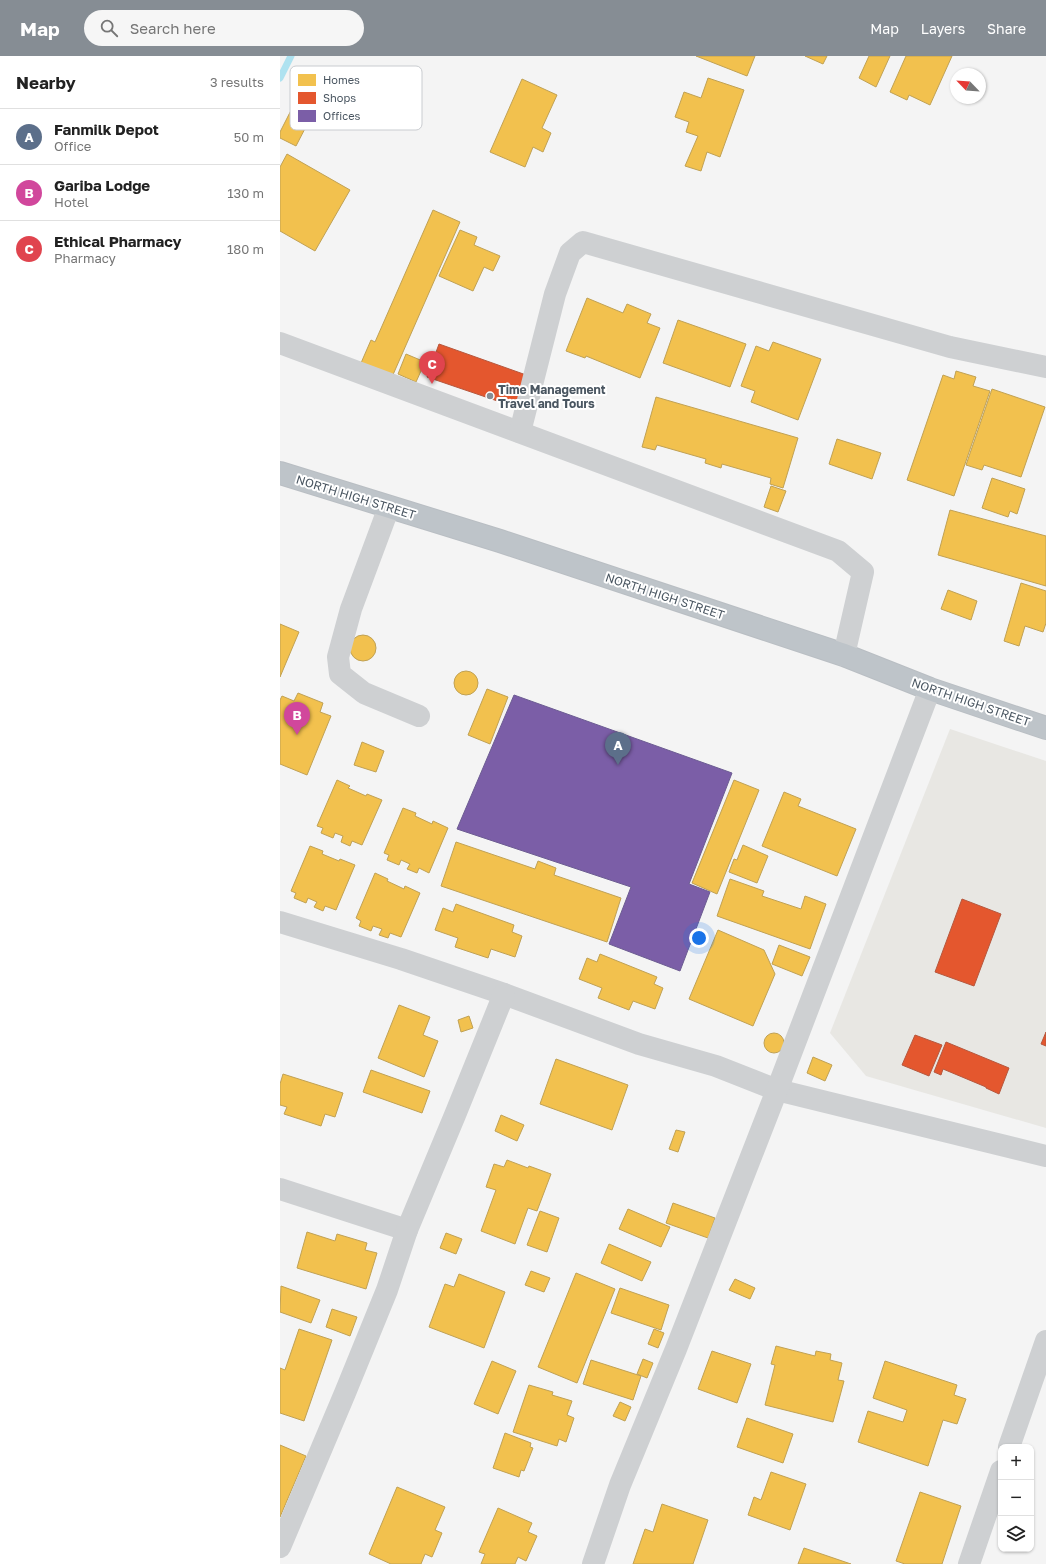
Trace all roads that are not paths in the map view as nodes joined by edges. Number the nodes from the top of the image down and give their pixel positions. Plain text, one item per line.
1 (280, 343) edge
2 (1046, 366) edge
3 (520, 432) junction
4 (280, 473) edge
5 (389, 507) junction
6 (844, 655) junction
7 (930, 689) junction
8 (419, 716) dead end
9 (1046, 728) edge
10 (280, 922) edge
11 (504, 994) junction
12 (777, 1090) junction
13 (1046, 1156) edge
14 (280, 1189) edge
15 (407, 1230) junction
16 (1046, 1341) edge
17 (1010, 1444) edge
18 (998, 1480) edge
19 (280, 1547) edge
20 (593, 1564) edge
21 (969, 1564) edge

1 - 3 street
2 - 3 street
3 - 6 street
4 - 5 highway, NORTH HIGH STREET
5 - 6 highway, NORTH HIGH STREET
5 - 8 street
6 - 7 highway, NORTH HIGH STREET
7 - 9 highway, NORTH HIGH STREET
7 - 12 street
10 - 11 street
11 - 12 street
11 - 15 street
12 - 13 street
12 - 20 street
14 - 15 street
15 - 19 street
16 - 17 street
18 - 21 street

